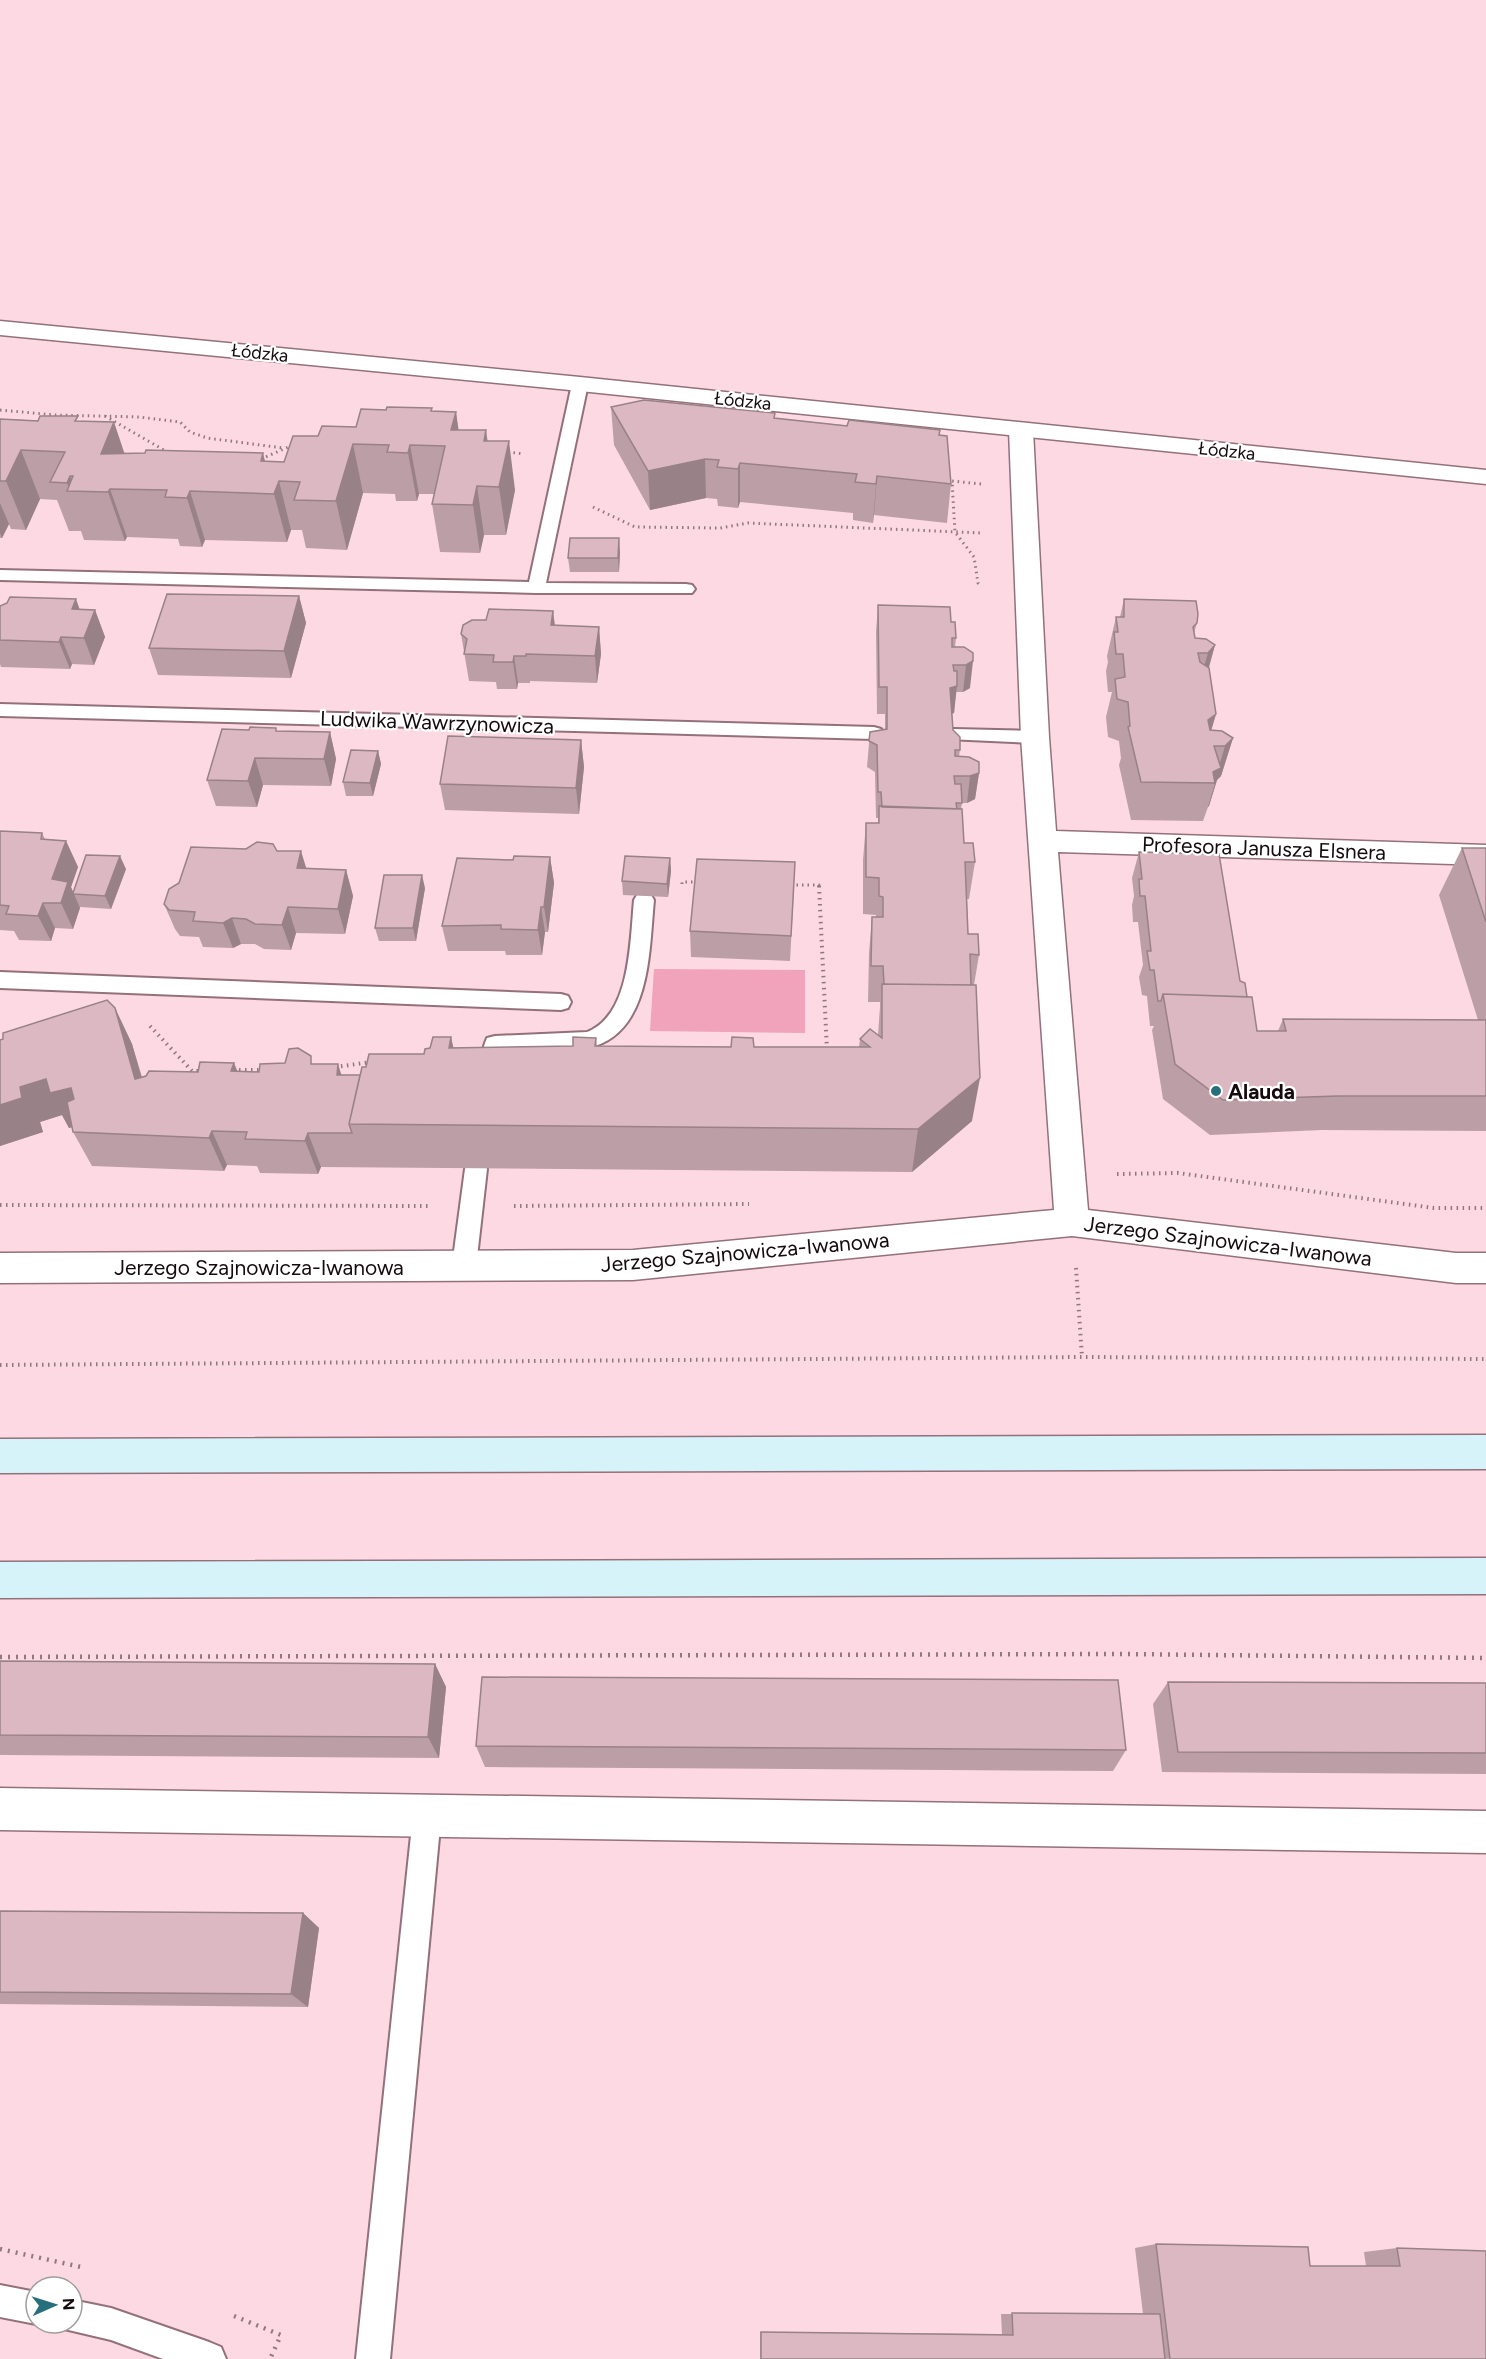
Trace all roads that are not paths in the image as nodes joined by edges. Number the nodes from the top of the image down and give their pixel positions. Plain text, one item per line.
1 (0, 328) edge
2 (580, 384) junction
3 (1022, 430) junction
4 (1486, 477) edge
5 (0, 575) edge
6 (536, 588) junction
7 (686, 589) dead end
8 (0, 710) edge
9 (874, 733) edge
10 (954, 735) edge
11 (1035, 737) junction
12 (1043, 841) junction
13 (1486, 855) edge
14 (644, 900) road end
15 (0, 980) edge
16 (561, 1002) dead end
17 (489, 1091) edge
18 (476, 1169) edge
19 (1072, 1222) junction
20 (464, 1266) junction
21 (0, 1268) edge
22 (1486, 1268) edge
23 (1486, 1452) edge
24 (0, 1456) edge
25 (1486, 1576) edge
26 (0, 1580) edge
27 (0, 1809) edge
28 (428, 1816) junction
29 (1486, 1832) edge
30 (0, 2301) edge
31 (24, 2306) edge
32 (84, 2318) edge
33 (209, 2359) edge
34 (373, 2359) edge

1 - 2 street, Łódzka
2 - 3 street, Łódzka
2 - 6 lane
3 - 4 street, Łódzka
3 - 11 street
5 - 6 lane
6 - 7 lane
8 - 9 lane, Ludwika Wawrzynowicza
10 - 11 lane
11 - 12 street
12 - 13 street, Profesora Janusza Elsnera
12 - 19 street
14 - 17 lane
15 - 16 lane
18 - 20 lane
19 - 20 street, Jerzego Szajnowicza-Iwanowa
19 - 22 street, Jerzego Szajnowicza-Iwanowa
20 - 21 street, Jerzego Szajnowicza-Iwanowa
23 - 24 main road
25 - 26 main road
27 - 28 street
28 - 29 street
28 - 34 lane
30 - 31 lane
32 - 33 lane

